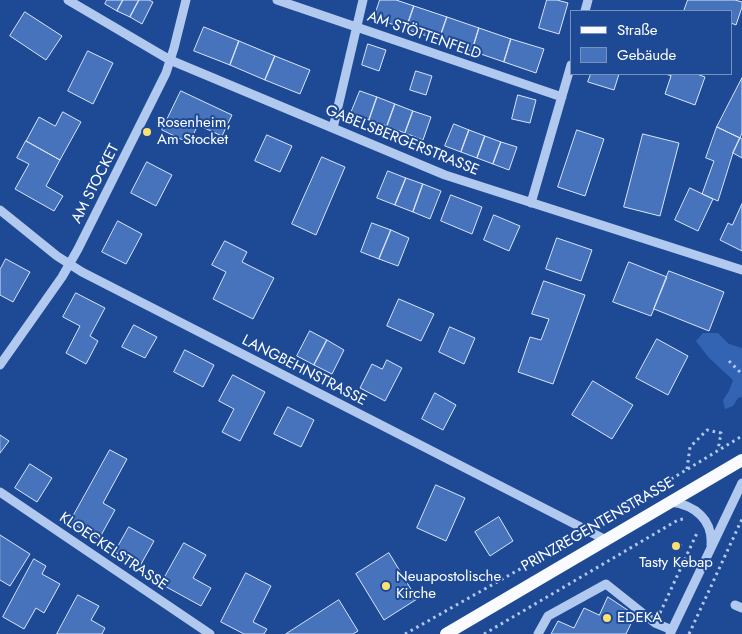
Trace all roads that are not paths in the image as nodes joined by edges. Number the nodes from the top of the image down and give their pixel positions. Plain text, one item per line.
1 (68, 0) edge
2 (186, 0) edge
3 (278, 0) edge
4 (363, 0) edge
5 (356, 28) junction
6 (170, 60) junction
7 (570, 68) edge
8 (562, 97) junction
9 (333, 128) junction
10 (532, 203) junction
11 (0, 210) edge
12 (70, 264) junction
13 (742, 270) edge
14 (0, 365) edge
15 (742, 460) edge
16 (742, 483) edge
17 (0, 492) edge
18 (671, 502) junction
19 (606, 540) junction
20 (710, 548) junction
21 (671, 632) edge
22 (210, 634) edge
23 (446, 634) edge
24 (538, 634) edge

1 - 6 street, GABELSBERGERSTRASSE
2 - 6 street, AM STOCKET
3 - 5 street, AM STÖTTENFELD
4 - 5 street
5 - 8 street, AM STÖTTENFELD
5 - 9 street
6 - 9 street, GABELSBERGERSTRASSE
6 - 12 street, AM STOCKET
7 - 8 street
8 - 10 street
9 - 10 street, GABELSBERGERSTRASSE
10 - 13 street, GABELSBERGERSTRASSE
11 - 12 street, LANGBEHNSTRASSE
12 - 14 street, AM STOCKET
12 - 19 street, LANGBEHNSTRASSE
15 - 18 main road, PRINZREGENTENSTRASSE
16 - 20 street
17 - 22 street, KLOECKELSTRASSE
18 - 19 main road, PRINZREGENTENSTRASSE
18 - 20 street
19 - 23 main road, PRINZREGENTENSTRASSE
20 - 21 street
21 - 24 street

